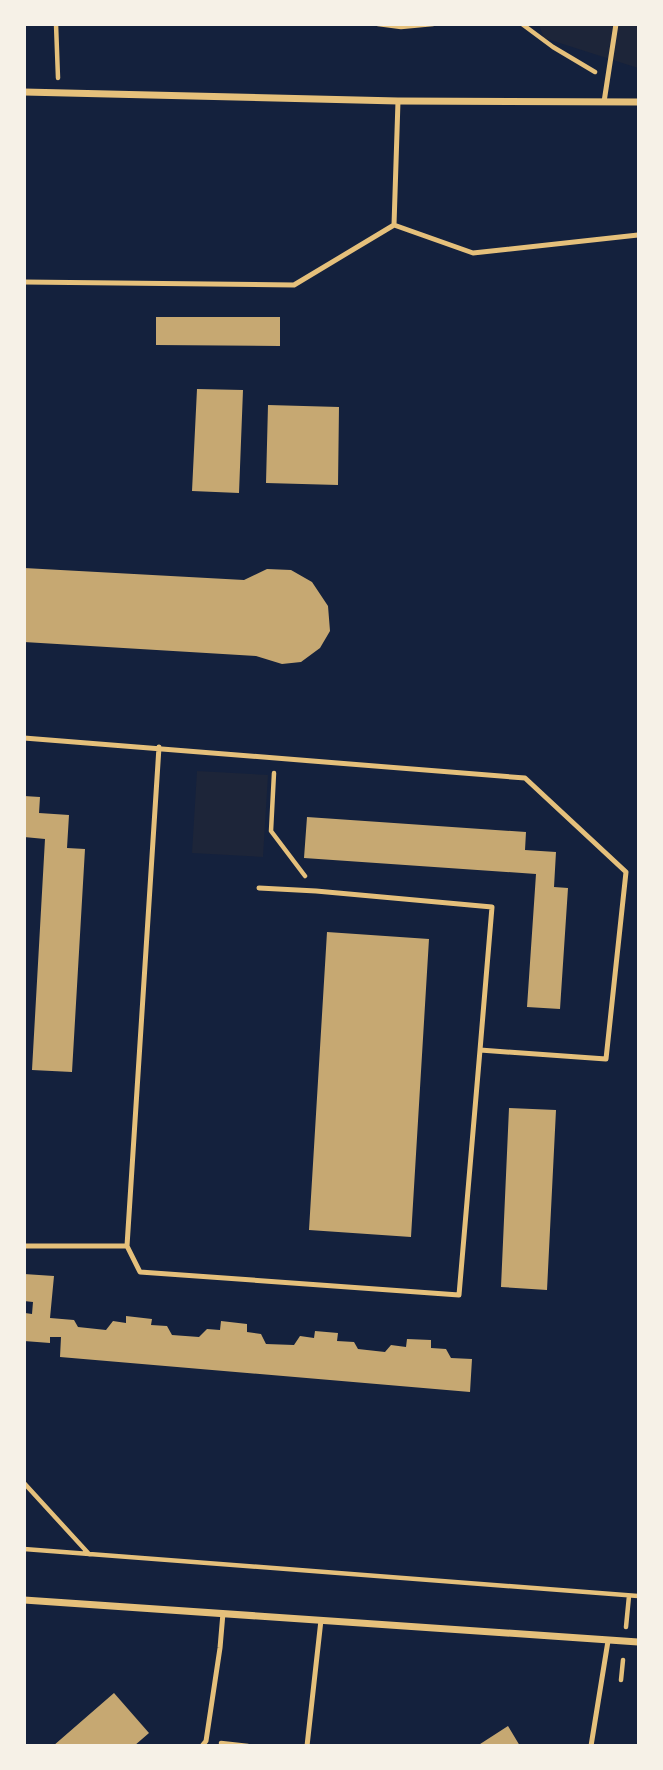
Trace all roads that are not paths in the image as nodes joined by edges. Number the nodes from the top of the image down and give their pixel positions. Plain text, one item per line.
1 (616, 24) edge
2 (24, 92) edge
3 (398, 101) junction
4 (604, 102) junction
5 (639, 102) edge
6 (394, 225) junction
7 (639, 235) edge
8 (24, 282) edge
9 (24, 738) edge
10 (159, 747) junction
11 (259, 888) dead end
12 (480, 1050) junction
13 (24, 1246) edge
14 (127, 1246) junction
15 (24, 1600) edge
16 (223, 1614) junction
17 (321, 1620) junction
18 (608, 1640) junction
19 (639, 1642) edge
20 (204, 1743) edge
21 (307, 1745) edge
22 (592, 1745) edge

1 - 4 lane
2 - 3 street
3 - 4 street
3 - 6 lane
4 - 5 street
6 - 7 lane
6 - 8 lane
9 - 10 lane
10 - 12 lane
10 - 14 lane
11 - 12 lane
12 - 14 lane
13 - 14 lane
15 - 16 street
16 - 17 street
16 - 20 lane
17 - 18 street
17 - 21 lane
18 - 19 street
18 - 22 lane

